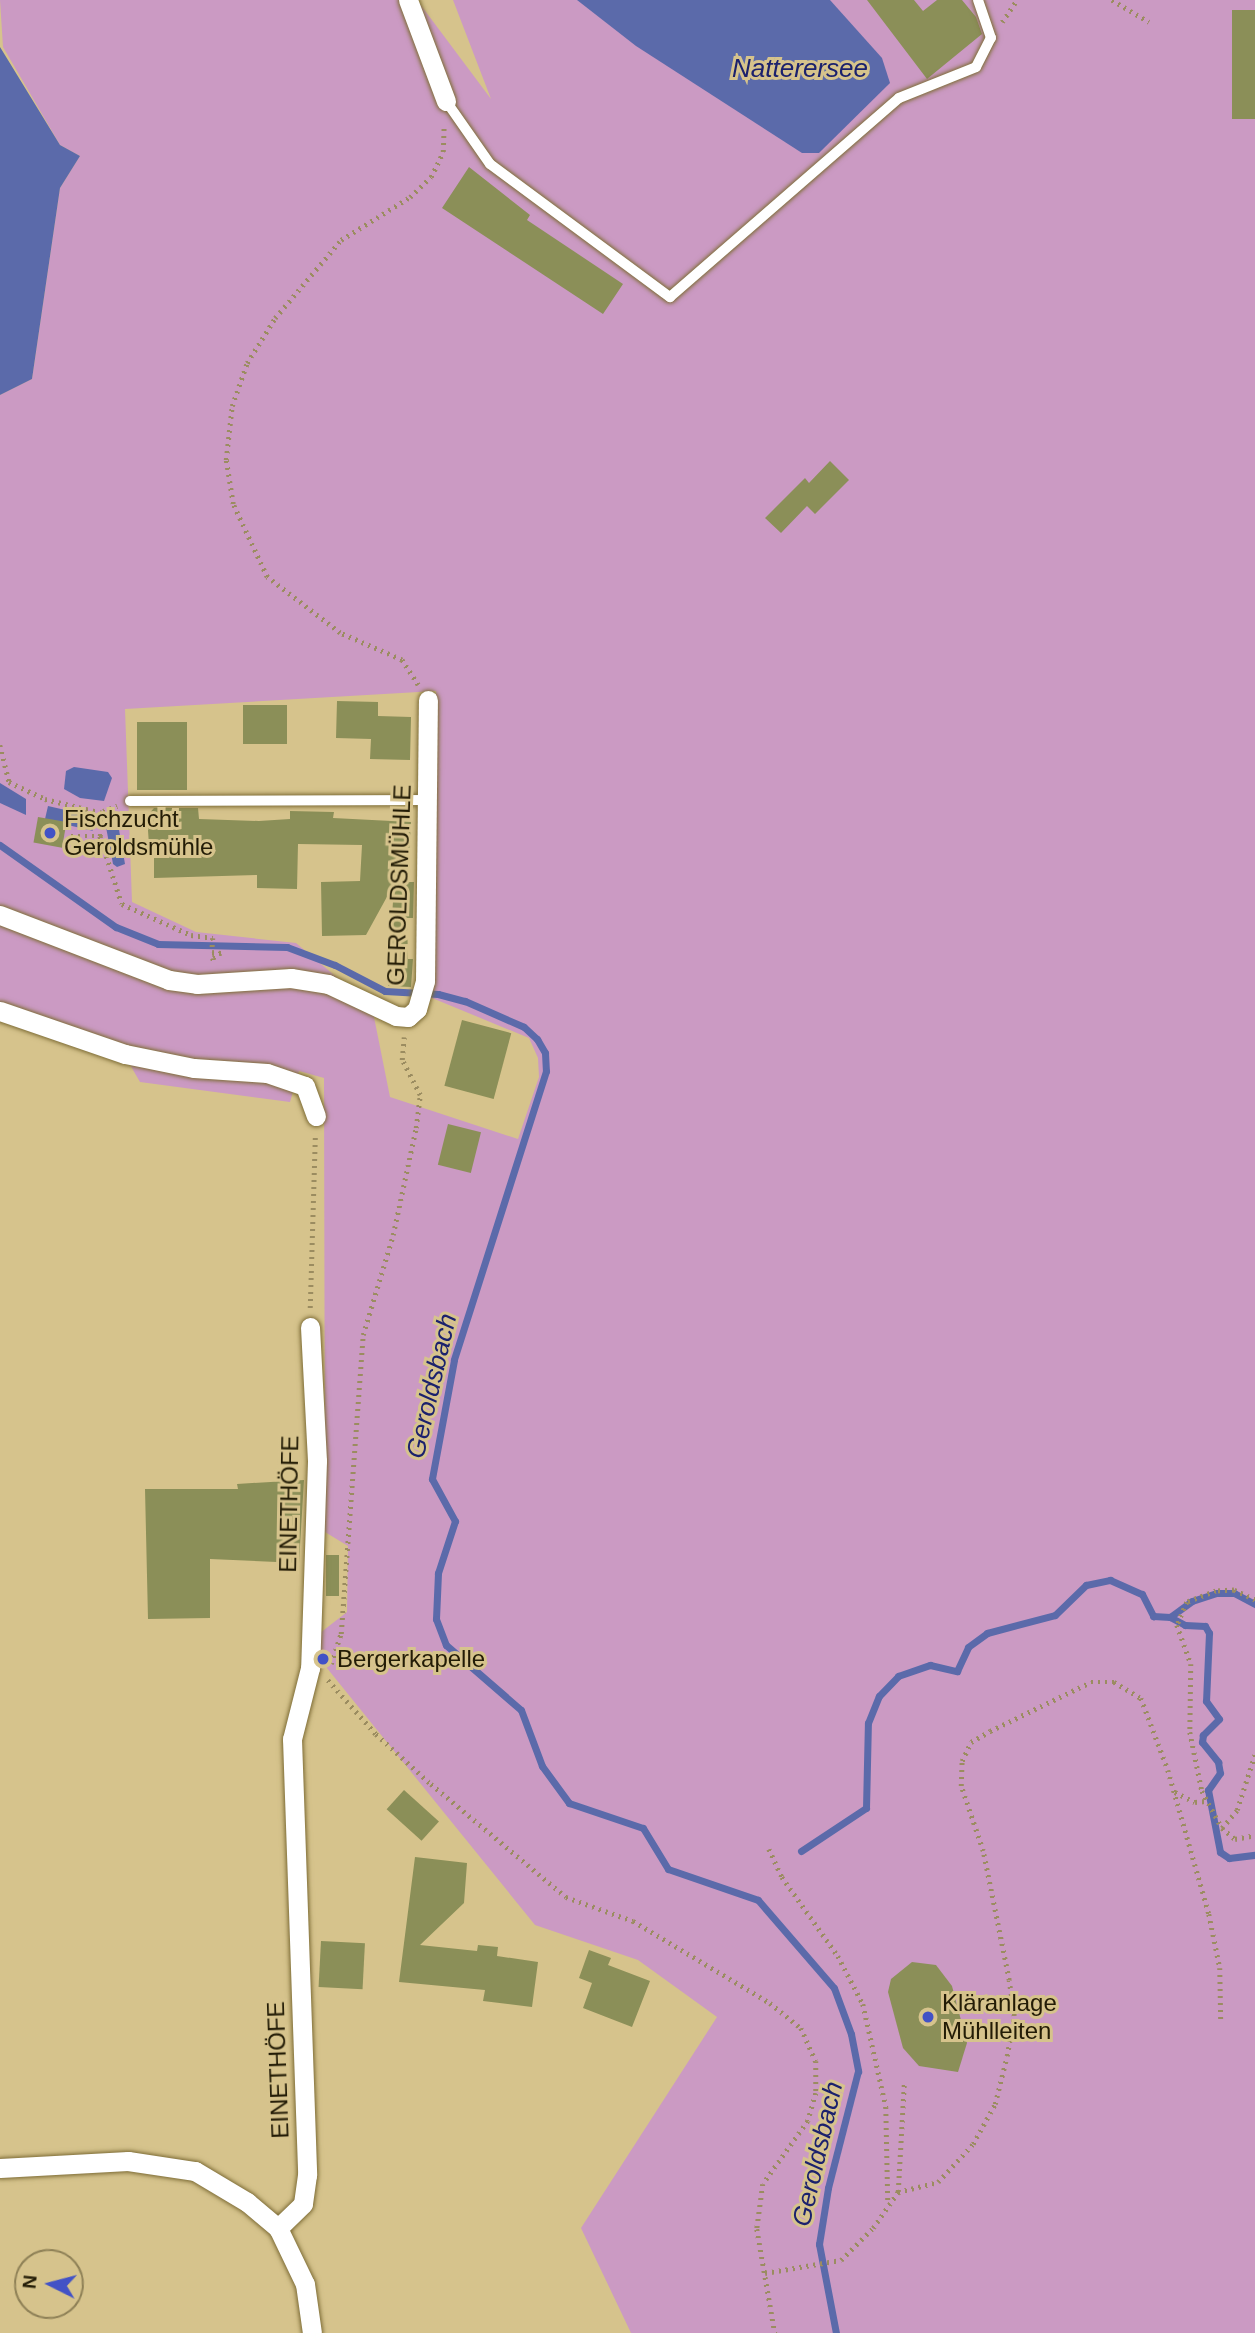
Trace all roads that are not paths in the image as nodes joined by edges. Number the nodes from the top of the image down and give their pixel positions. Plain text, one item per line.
1 (408, 0) edge
2 (978, 0) edge
3 (446, 101) joint
4 (428, 700) road end
5 (427, 800) junction
6 (130, 801) road end
7 (0, 915) edge
8 (0, 1012) edge
9 (316, 1115) road end
10 (310, 1327) road end
11 (0, 2168) edge
12 (278, 2228) junction
13 (312, 2333) edge

1 - 3 street
2 - 3 lane
4 - 5 street, GEROLDSMÜHLE
5 - 6 lane
5 - 7 street, GEROLDSMÜHLE
8 - 9 street
10 - 12 street, EINETHÖFE
11 - 12 street
12 - 13 street

